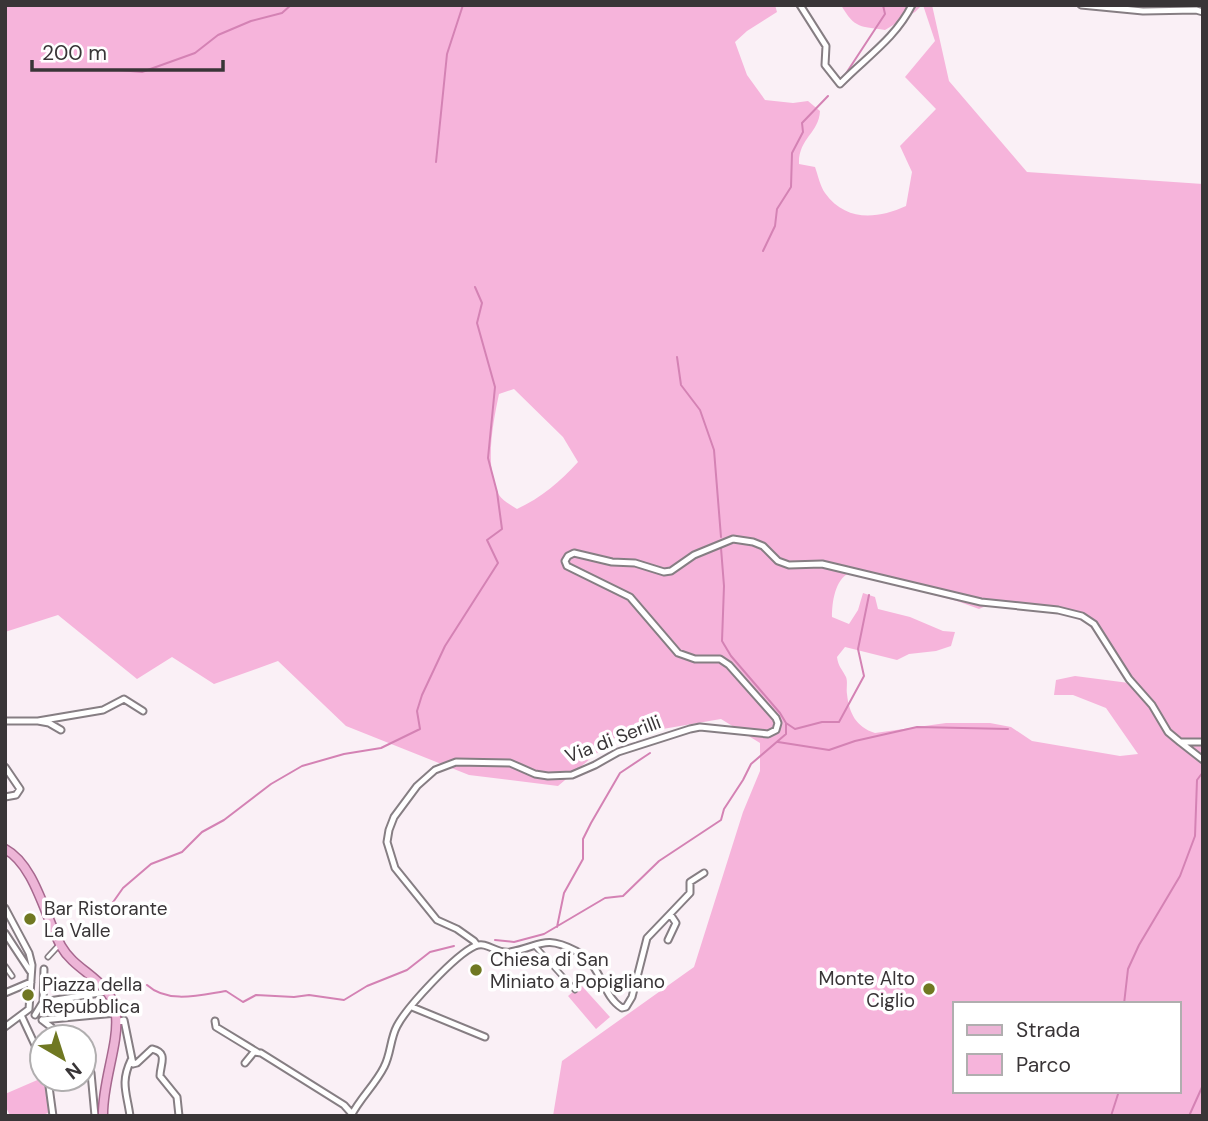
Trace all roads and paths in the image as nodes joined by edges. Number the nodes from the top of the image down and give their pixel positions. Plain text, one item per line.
1 (800, 5) edge
2 (912, 5) edge
3 (1081, 5) edge
4 (1153, 8) edge
5 (1203, 12) edge
6 (142, 711) dead end
7 (38, 720) junction
8 (5, 721) edge
9 (61, 730) dead end
10 (1180, 742) junction
11 (1203, 742) edge
12 (1203, 760) edge
13 (5, 767) edge
14 (8, 797) edge
15 (5, 849) edge
16 (704, 873) dead end
17 (5, 908) edge
18 (670, 914) junction
19 (5, 933) edge
20 (668, 940) dead end
21 (60, 944) junction
22 (533, 944) junction
23 (477, 945) junction
24 (48, 957) dead end
25 (30, 965) junction
26 (5, 966) edge
27 (44, 969) dead end
28 (12, 976) dead end
29 (31, 982) junction
30 (575, 990) dead end
31 (5, 993) edge
32 (110, 993) junction
33 (41, 1004) junction
34 (412, 1006) junction
35 (29, 1009) junction
36 (35, 1014) junction
37 (20, 1016) junction
38 (116, 1017) junction
39 (42, 1020) junction
40 (215, 1021) dead end
41 (46, 1023) edge
42 (5, 1027) edge
43 (28, 1032) edge
44 (485, 1037) dead end
45 (257, 1052) junction
46 (131, 1060) junction
47 (245, 1063) dead end
48 (50, 1093) edge
49 (93, 1093) edge
50 (351, 1115) edge
51 (53, 1116) edge
52 (95, 1116) edge
53 (103, 1116) edge
54 (131, 1116) edge
55 (179, 1116) edge

1 - 2 street
3 - 4 street
4 - 5 street
6 - 7 street
7 - 8 street
7 - 9 street
10 - 11 street
10 - 12 street
10 - 23 street, Via di Serilli
13 - 14 street
15 - 21 main road
16 - 18 street
17 - 25 street
18 - 20 street
18 - 22 street
19 - 25 street
21 - 24 street
21 - 32 main road
22 - 23 street
22 - 30 street
23 - 34 street
25 - 29 street
26 - 28 street
27 - 33 street
29 - 31 street
29 - 35 street
32 - 33 street
32 - 38 main road
33 - 36 street
34 - 44 street
34 - 50 street
35 - 36 street
35 - 37 street
36 - 39 street
37 - 42 street
37 - 43 street
38 - 39 street
38 - 46 street
38 - 53 main road
39 - 41 street
40 - 45 street
45 - 47 street
45 - 50 street
46 - 54 street
46 - 55 street
48 - 51 street
49 - 52 street

